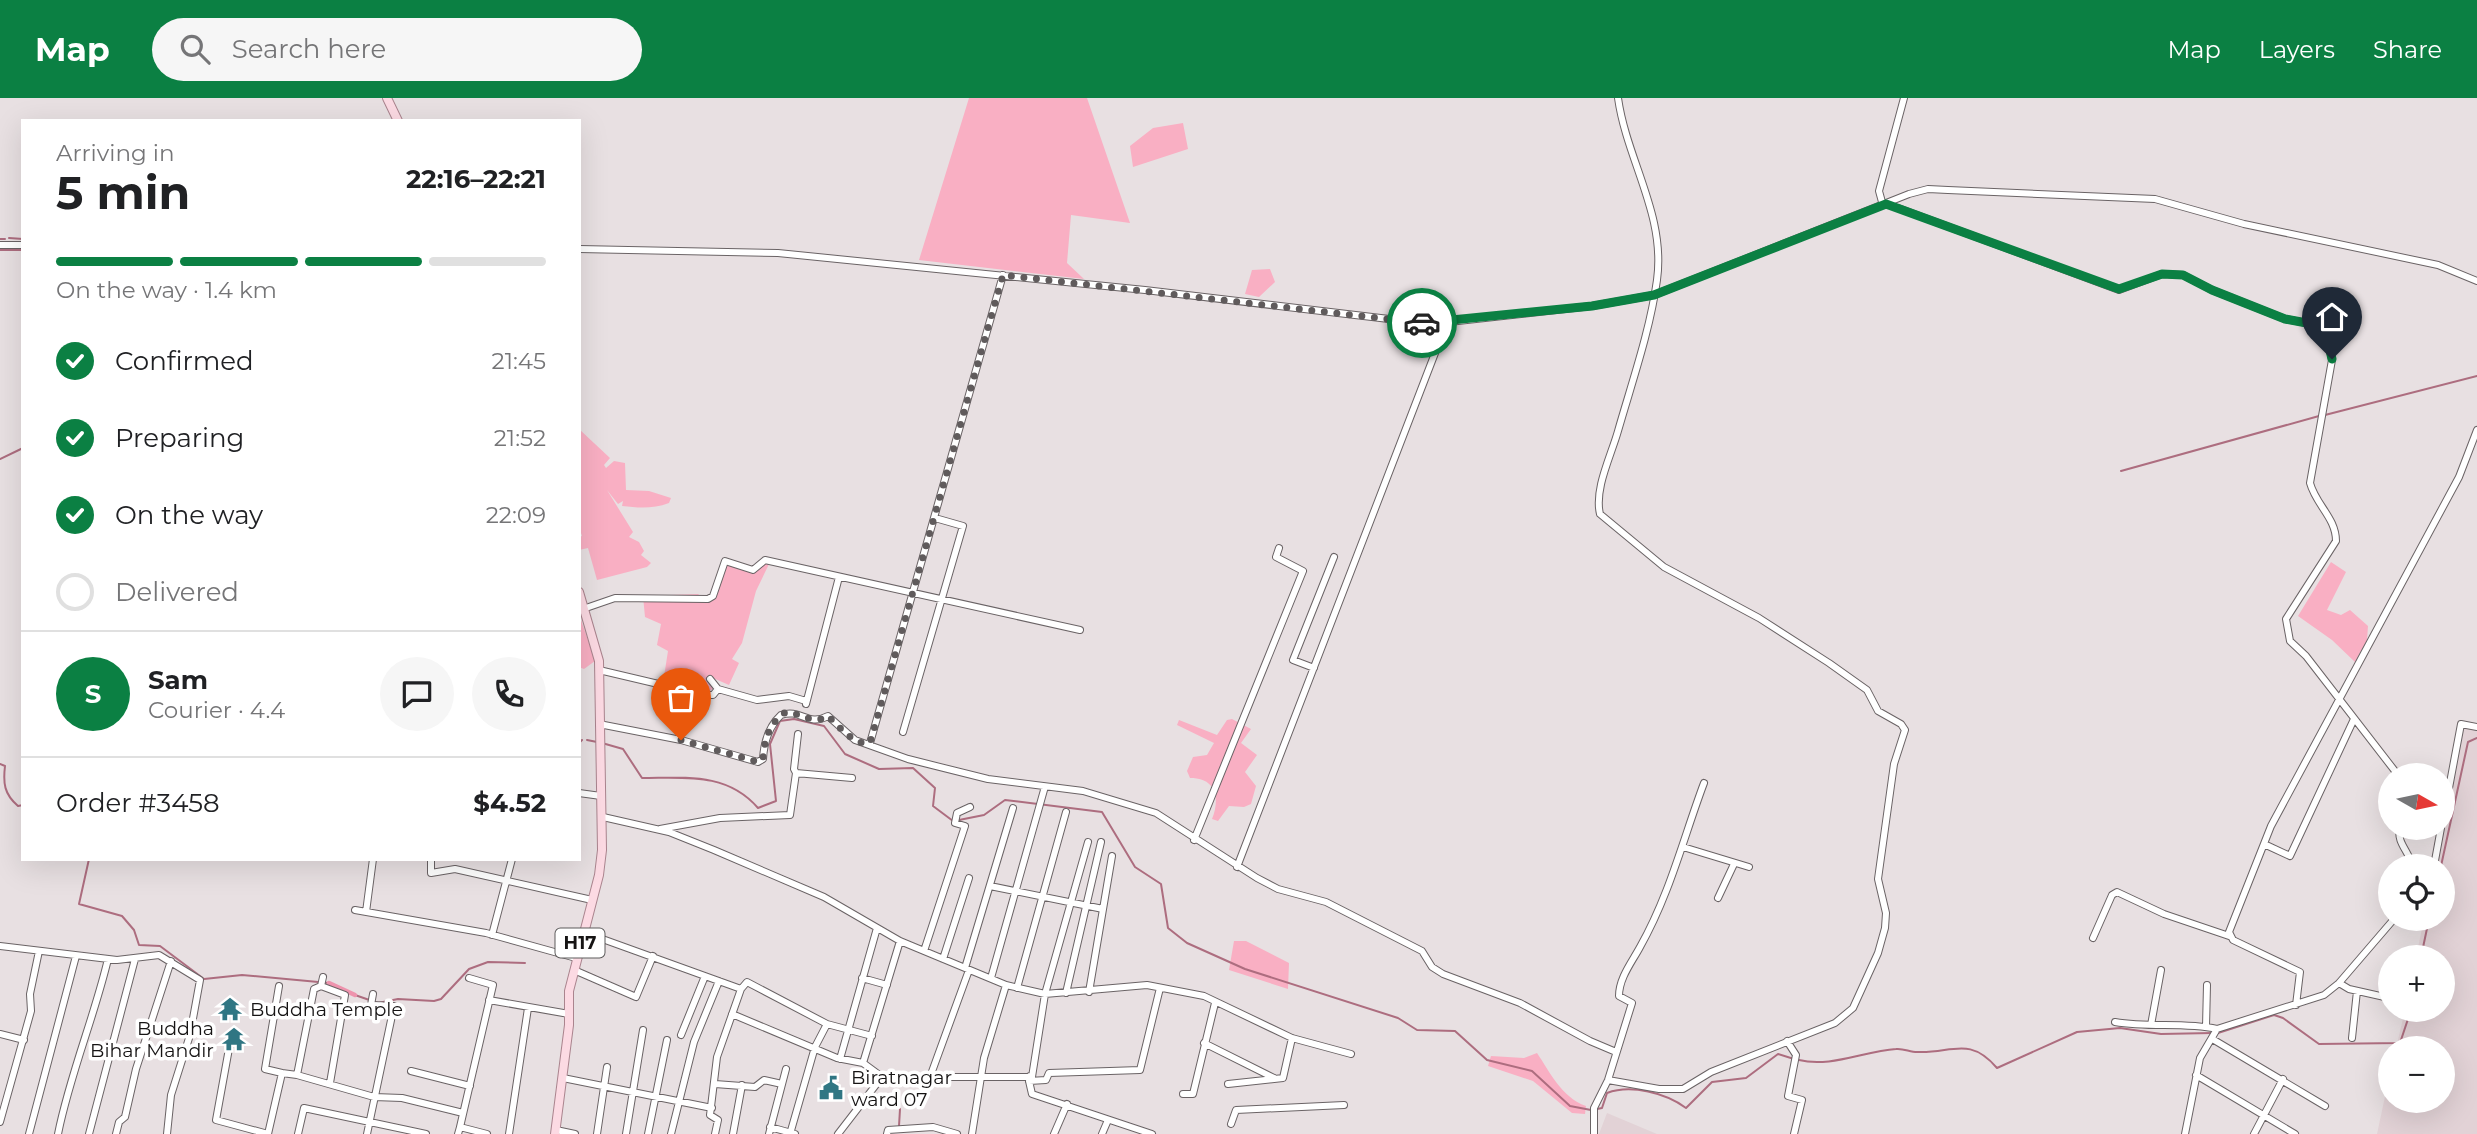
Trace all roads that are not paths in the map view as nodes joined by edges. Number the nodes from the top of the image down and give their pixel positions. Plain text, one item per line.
1 (387, 98) edge
2 (1618, 98) edge
3 (1904, 98) edge
4 (397, 119) edge
5 (1886, 204) junction
6 (21, 244) edge
7 (0, 245) edge
8 (581, 249) edge
9 (1003, 275) junction
10 (2477, 281) edge
11 (1654, 295) junction
12 (1447, 322) junction
13 (2477, 430) edge
14 (935, 518) junction
15 (1279, 548) dead end
16 (1334, 557) dead end
17 (839, 577) junction
18 (913, 593) junction
19 (942, 600) junction
20 (581, 605) edge
21 (1080, 629) dead end
22 (1314, 668) junction
23 (599, 670) junction
24 (710, 679) dead end
25 (718, 689) junction
26 (2339, 698) junction
27 (2354, 719) junction
28 (599, 723) junction
29 (2477, 726) edge
30 (903, 732) dead end
31 (798, 734) dead end
32 (870, 743) junction
33 (2389, 763) edge
34 (2454, 763) edge
35 (796, 773) junction
36 (852, 778) dead end
37 (1704, 783) dead end
38 (1044, 790) dead end
39 (581, 793) edge
40 (601, 796) junction
41 (970, 807) dead end
42 (1013, 808) dead end
43 (1066, 812) dead end
44 (603, 817) junction
45 (659, 830) junction
46 (1194, 840) junction
47 (1088, 842) dead end
48 (1101, 842) dead end
49 (2264, 844) junction
50 (1683, 847) junction
51 (1112, 856) dead end
52 (373, 861) edge
53 (430, 861) edge
54 (512, 861) edge
55 (1734, 864) junction
56 (1237, 867) junction
57 (1749, 867) dead end
58 (968, 878) dead end
59 (508, 880) junction
60 (990, 886) junction
61 (1015, 891) junction
62 (1043, 897) junction
63 (1718, 898) dead end
64 (592, 900) junction
65 (1070, 903) junction
66 (1086, 907) junction
67 (1103, 909) junction
68 (355, 910) dead end
69 (366, 912) junction
70 (877, 929) junction
71 (2384, 931) edge
72 (583, 932) junction
73 (492, 935) junction
74 (2229, 936) junction
75 (2093, 938) dead end
76 (900, 941) junction
77 (0, 946) edge
78 (39, 951) junction
79 (924, 951) junction
80 (76, 956) junction
81 (653, 957) junction
82 (576, 958) junction
83 (108, 959) junction
84 (135, 959) junction
85 (943, 959) junction
86 (171, 961) junction
87 (967, 969) junction
88 (574, 970) junction
89 (2161, 970) dead end
90 (705, 976) junction
91 (323, 977) dead end
92 (469, 978) dead end
93 (862, 978) junction
94 (991, 978) junction
95 (719, 981) junction
96 (2339, 983) junction
97 (887, 985) junction
98 (1006, 985) junction
99 (2207, 985) dead end
100 (279, 986) dead end
101 (321, 986) junction
102 (1017, 988) junction
103 (1160, 988) junction
104 (741, 989) junction
105 (2357, 991) junction
106 (1089, 992) junction
107 (1066, 993) junction
108 (373, 994) dead end
109 (1045, 994) junction
110 (2378, 996) edge
111 (489, 1000) junction
112 (1215, 1003) junction
113 (2297, 1005) junction
114 (528, 1008) junction
115 (569, 1014) junction
116 (732, 1014) junction
117 (2115, 1022) dead end
118 (827, 1024) junction
119 (2151, 1025) junction
120 (2206, 1027) junction
121 (643, 1030) dead end
122 (847, 1030) junction
123 (0, 1034) edge
124 (2215, 1034) junction
125 (681, 1035) dead end
126 (872, 1035) junction
127 (1292, 1038) junction
128 (2352, 1038) dead end
129 (24, 1040) junction
130 (667, 1040) dead end
131 (1787, 1041) junction
132 (230, 1043) dead end
133 (1204, 1043) junction
134 (815, 1047) junction
135 (1616, 1052) junction
136 (1351, 1054) dead end
137 (840, 1059) junction
138 (863, 1063) junction
139 (607, 1067) dead end
140 (786, 1069) dead end
141 (411, 1070) dead end
142 (282, 1073) junction
143 (297, 1075) junction
144 (2196, 1075) junction
145 (981, 1076) junction
146 (882, 1077) junction
147 (930, 1077) junction
148 (563, 1078) junction
149 (1029, 1079) junction
150 (1275, 1079) junction
151 (2283, 1079) junction
152 (1608, 1080) junction
153 (330, 1083) junction
154 (715, 1084) junction
155 (782, 1084) junction
156 (1228, 1084) dead end
157 (603, 1085) junction
158 (470, 1086) junction
159 (742, 1086) junction
160 (631, 1091) junction
161 (1184, 1094) dead end
162 (656, 1096) junction
163 (374, 1097) junction
164 (679, 1101) junction
165 (1067, 1104) junction
166 (1344, 1105) dead end
167 (2325, 1106) dead end
168 (712, 1108) junction
169 (464, 1113) junction
170 (2263, 1114) junction
171 (1108, 1120) junction
172 (370, 1121) junction
173 (0, 1122) edge
174 (1231, 1124) dead end
175 (396, 1130) edge
176 (459, 1130) edge
177 (770, 1130) edge
178 (555, 1132) edge
179 (29, 1134) edge
180 (59, 1134) edge
181 (89, 1134) edge
182 (116, 1134) edge
183 (167, 1134) edge
184 (268, 1134) edge
185 (298, 1134) edge
186 (367, 1134) edge
187 (426, 1134) edge
188 (487, 1134) edge
189 (509, 1134) edge
190 (575, 1134) edge
191 (597, 1134) edge
192 (625, 1134) edge
193 (648, 1134) edge
194 (671, 1134) edge
195 (715, 1134) edge
196 (733, 1134) edge
197 (792, 1134) edge
198 (838, 1134) edge
199 (887, 1134) edge
200 (957, 1134) edge
201 (971, 1134) edge
202 (1055, 1134) edge
203 (1102, 1134) edge
204 (1152, 1134) edge
205 (1594, 1134) edge
206 (1794, 1134) edge
207 (2185, 1134) edge
208 (2255, 1134) edge
209 (2295, 1134) edge

1 - 4 main road
2 - 11 street
3 - 5 street
5 - 10 street
5 - 11 street
5 - 26 street
6 - 7 street
8 - 9 street
9 - 12 street
9 - 14 street
11 - 12 street
11 - 131 street
12 - 22 street
13 - 26 street
14 - 18 street
14 - 19 street
15 - 46 street
16 - 22 street
17 - 18 street
17 - 20 street
17 - 25 street
18 - 19 street
18 - 32 street
19 - 21 street
19 - 30 street
20 - 23 main road, H17
22 - 56 street
23 - 25 street
23 - 28 main road, H17
24 - 25 street
26 - 27 street
26 - 49 street
27 - 33 street
27 - 49 street
28 - 32 street
28 - 40 main road, H17
29 - 34 street
31 - 35 street
32 - 46 street
35 - 36 street
35 - 45 street
37 - 50 street
38 - 61 street
39 - 40 street
40 - 44 main road, H17
41 - 79 street
42 - 60 street
43 - 62 street
44 - 45 street
44 - 64 main road, H17
45 - 70 street
46 - 56 street
47 - 65 street
48 - 66 street
49 - 74 street
50 - 55 street
50 - 135 street
51 - 67 street
52 - 69 street
53 - 59 street
54 - 59 street
55 - 57 street
55 - 63 street
56 - 135 street
58 - 85 street
59 - 64 street
59 - 73 street
60 - 61 street
60 - 87 street
61 - 62 street
61 - 94 street
62 - 65 street
62 - 102 street
64 - 72 main road, H17
65 - 66 street
65 - 109 street
66 - 67 street
66 - 107 street
67 - 106 street
68 - 69 street
69 - 73 street
70 - 76 street
70 - 93 street
71 - 96 street
72 - 81 street
72 - 82 main road, H17
73 - 82 street
74 - 75 street
74 - 113 street
76 - 79 street
76 - 97 street
77 - 78 street
78 - 80 street
78 - 129 street
79 - 85 street
80 - 83 street
80 - 179 street
81 - 88 street
81 - 90 street
82 - 88 main road, H17
83 - 84 street
83 - 180 street
84 - 86 street
84 - 181 street
85 - 87 street
86 - 182 street
86 - 183 street
87 - 94 street
87 - 147 street
88 - 115 main road, H17
89 - 119 street
90 - 95 street
90 - 125 street
91 - 101 street
92 - 111 street
93 - 97 street
93 - 122 street
94 - 98 street
95 - 104 street
95 - 164 street
96 - 105 street
96 - 113 street
97 - 126 street
98 - 102 street
98 - 145 street
99 - 120 street
100 - 142 street
101 - 143 street
101 - 153 street
102 - 109 street
103 - 106 street
103 - 112 street
103 - 149 street
104 - 116 street
104 - 118 street
105 - 110 street
105 - 128 street
106 - 107 street
107 - 109 street
108 - 163 street
109 - 149 street
111 - 114 street
111 - 158 street
112 - 127 street
112 - 133 street
113 - 124 street
114 - 115 street
114 - 189 street
115 - 148 main road, H17
116 - 134 street
116 - 154 street
117 - 119 street
118 - 122 street
118 - 134 street
119 - 120 street
120 - 124 street
121 - 160 street
122 - 126 street
122 - 137 street
123 - 129 street
124 - 144 street
124 - 151 street
126 - 138 street
127 - 136 street
127 - 150 street
129 - 173 street
130 - 162 street
131 - 152 street
131 - 206 street
132 - 184 street
133 - 150 street
133 - 161 street
134 - 137 street
134 - 197 street
135 - 152 street
137 - 138 street
138 - 146 street
139 - 157 street
140 - 155 street
141 - 158 street
142 - 143 street
142 - 184 street
143 - 153 street
144 - 170 street
144 - 207 street
145 - 147 street
145 - 149 street
145 - 201 street
146 - 147 street
146 - 198 street
148 - 157 street
148 - 178 main road, H17
149 - 165 street
150 - 156 street
151 - 167 street
151 - 170 street
152 - 205 street
153 - 163 street
154 - 159 street
154 - 168 street
155 - 159 street
155 - 177 street
157 - 160 street
157 - 191 street
158 - 169 street
159 - 196 street
160 - 162 street
160 - 192 street
162 - 164 street
162 - 193 street
163 - 169 street
163 - 172 street
164 - 168 street
164 - 194 street
165 - 171 street
165 - 202 street
166 - 174 street
168 - 195 street
169 - 176 street
170 - 208 street
170 - 209 street
171 - 203 street
171 - 204 street
172 - 175 street
172 - 185 street
172 - 186 street
175 - 187 street
176 - 188 street
177 - 197 street
178 - 190 street
199 - 200 street

